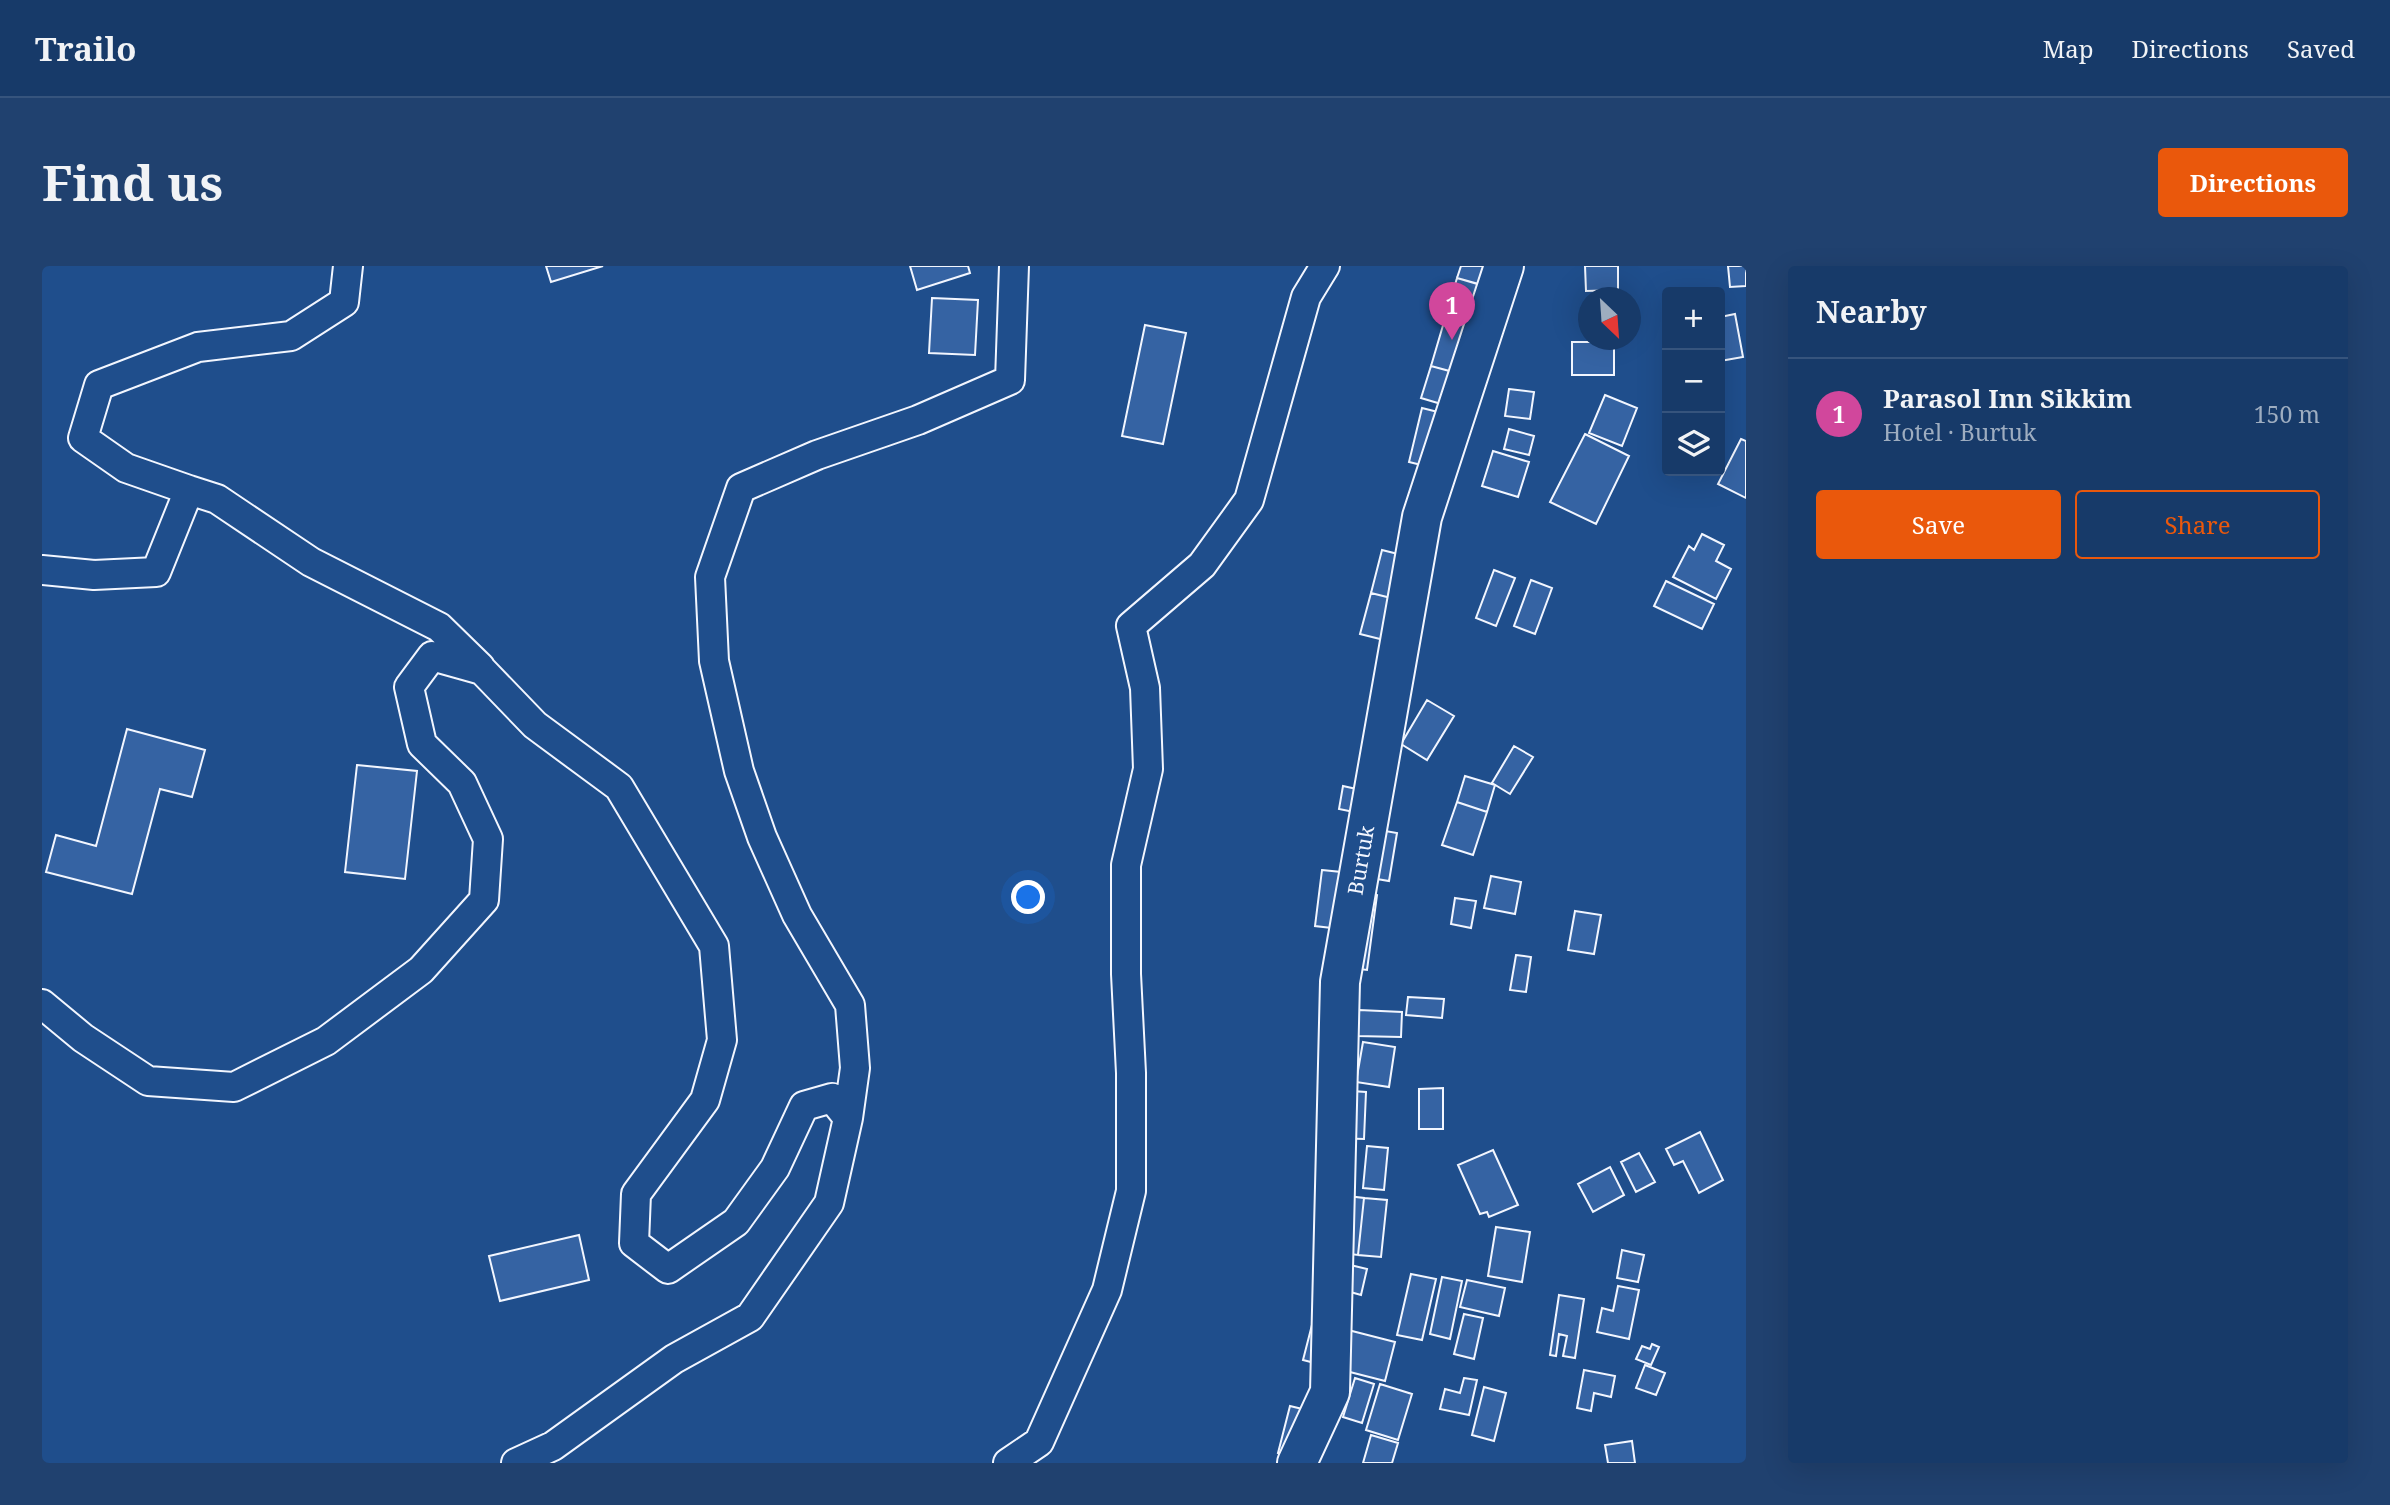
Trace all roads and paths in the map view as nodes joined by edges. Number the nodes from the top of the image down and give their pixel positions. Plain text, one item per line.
1 (348, 266) edge
2 (1014, 266) edge
3 (1325, 266) edge
4 (1504, 266) edge
5 (189, 490) junction
6 (42, 570) edge
7 (482, 670) junction
8 (42, 1004) edge
9 (848, 1118) junction
10 (516, 1463) edge
11 (1008, 1463) edge
12 (1297, 1463) edge

1 - 5 street
2 - 9 street
3 - 11 street
4 - 12 main road, Burtuk
5 - 6 street
5 - 7 street
7 - 8 street
7 - 9 street
9 - 10 street

